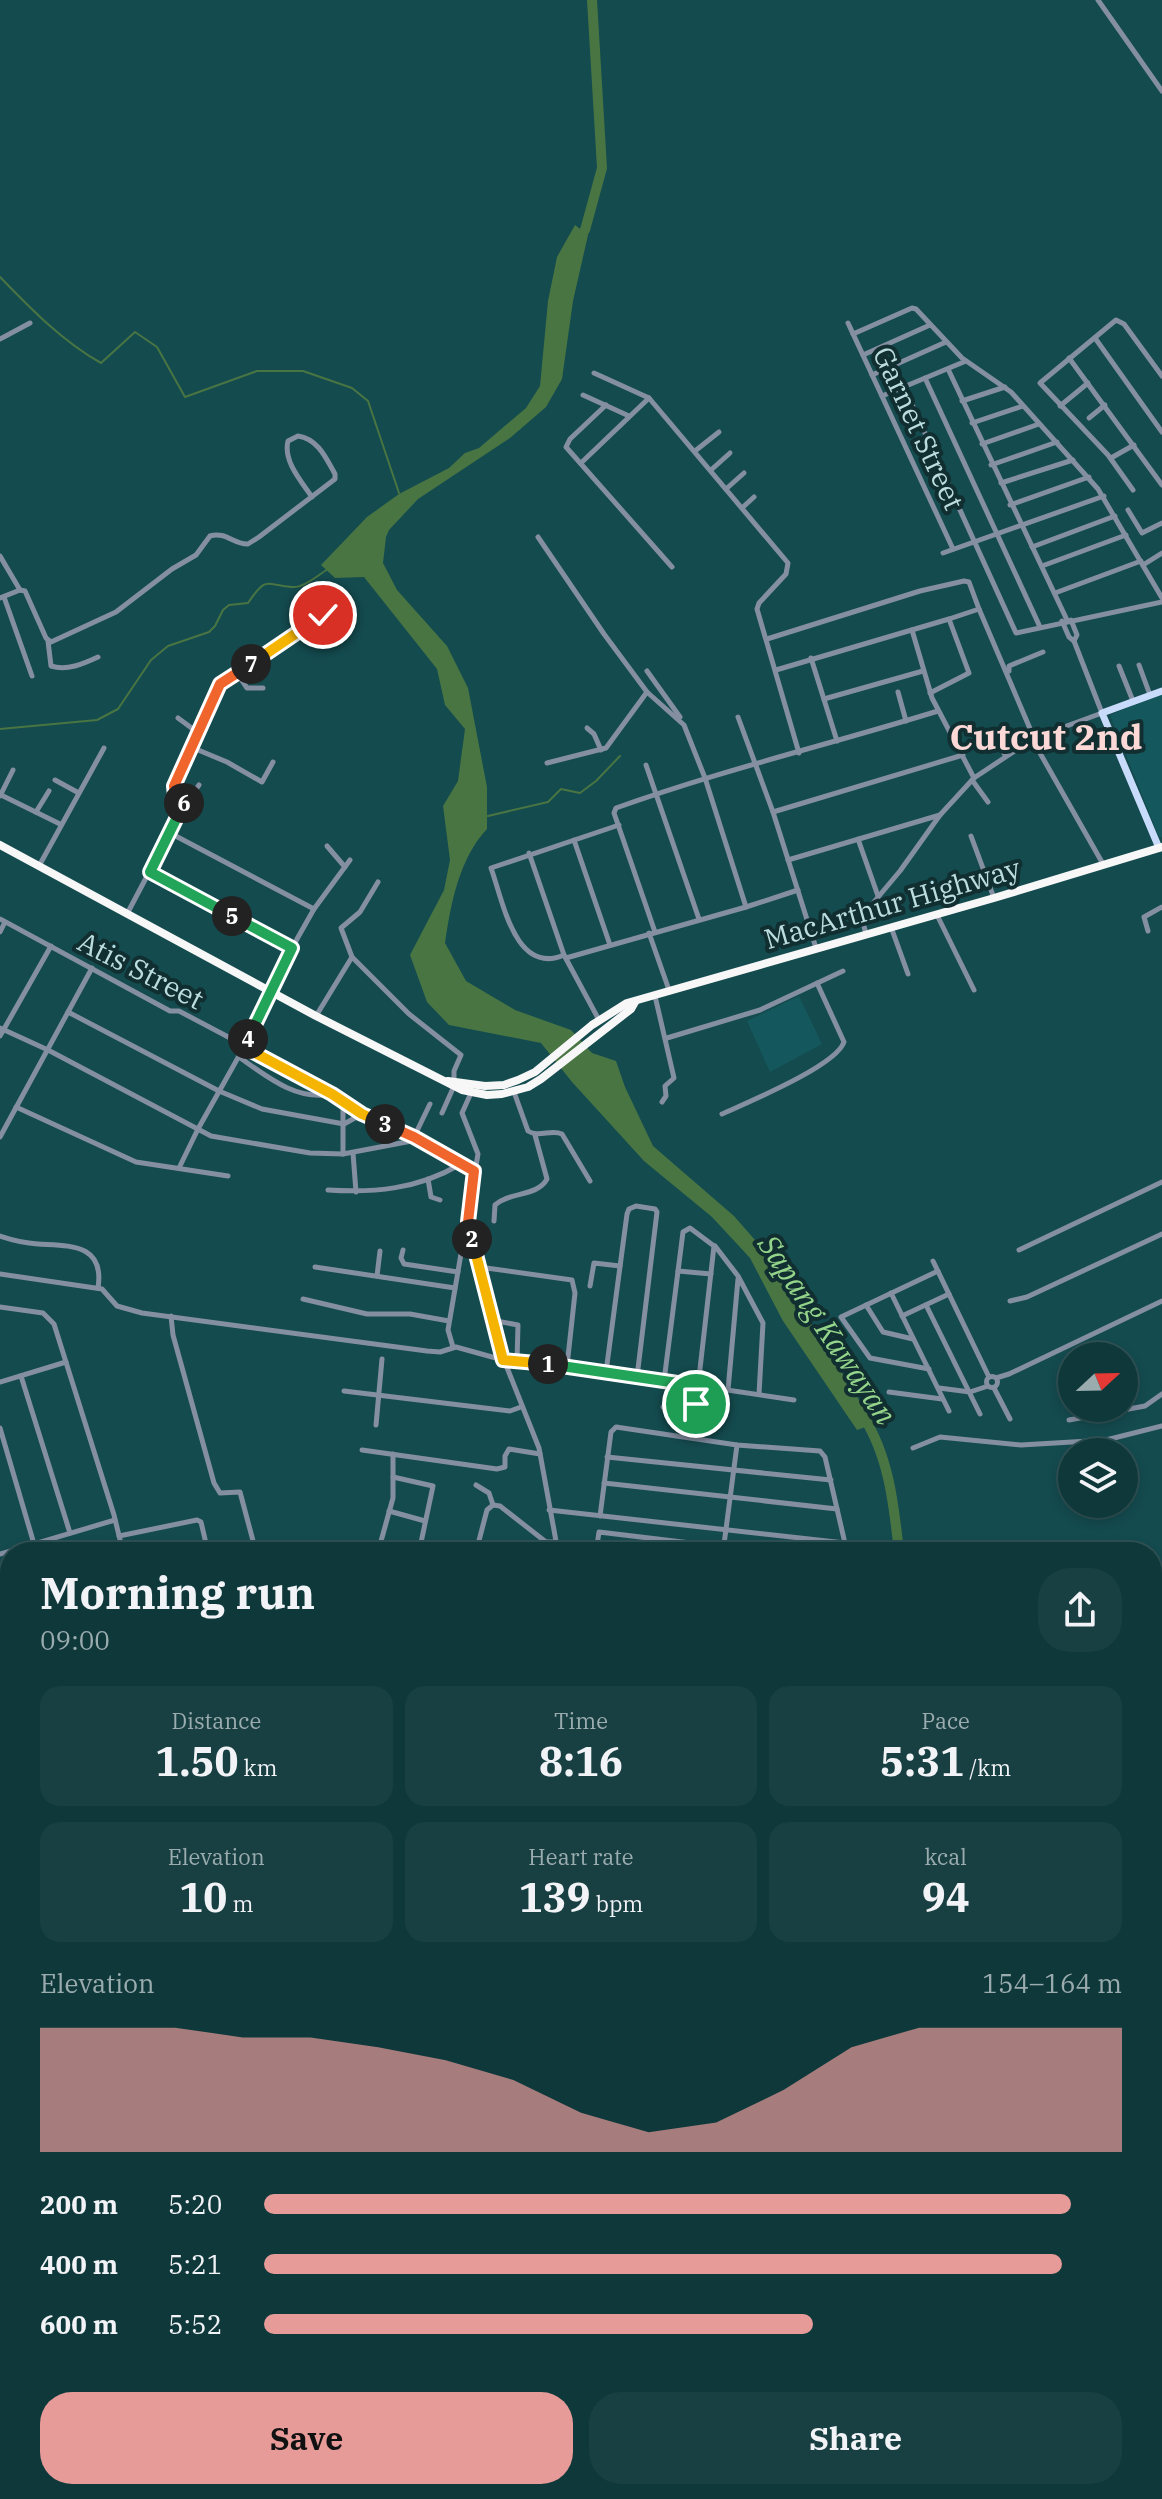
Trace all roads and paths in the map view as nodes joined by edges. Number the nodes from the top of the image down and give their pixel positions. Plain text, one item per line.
1 (1099, 0) edge
2 (1162, 91) edge
3 (30, 323) dead end
4 (848, 323) dead end
5 (930, 325) junction
6 (853, 334) junction
7 (1095, 338) junction
8 (0, 339) edge
9 (946, 342) junction
10 (863, 355) junction
11 (1069, 358) junction
12 (966, 361) junction
13 (948, 369) junction
14 (594, 373) dead end
15 (872, 375) junction
16 (1162, 376) edge
17 (925, 378) junction
18 (1088, 383) junction
19 (904, 387) junction
20 (1006, 387) junction
21 (583, 395) dead end
22 (882, 396) junction
23 (649, 398) junction
24 (962, 401) junction
25 (606, 405) junction
26 (1105, 405) junction
27 (1023, 406) junction
28 (1060, 406) junction
29 (629, 416) junction
30 (1089, 418) dead end
31 (972, 423) junction
32 (1039, 424) junction
33 (719, 432) dead end
34 (1162, 432) edge
35 (1057, 442) junction
36 (982, 444) junction
37 (1135, 445) junction
38 (695, 451) junction
39 (730, 453) dead end
40 (1111, 458) junction
41 (1073, 460) junction
42 (581, 463) junction
43 (991, 465) junction
44 (711, 470) junction
45 (744, 473) dead end
46 (1089, 477) junction
47 (1001, 483) junction
48 (1162, 485) edge
49 (726, 489) junction
50 (1133, 490) dead end
51 (1104, 496) junction
52 (312, 497) junction
53 (754, 497) dead end
54 (1010, 505) junction
55 (742, 508) junction
56 (1128, 510) dead end
57 (1115, 516) junction
58 (1162, 523) edge
59 (1021, 525) junction
60 (997, 534) junction
61 (1126, 535) junction
62 (538, 537) dead end
63 (975, 541) junction
64 (1032, 547) junction
65 (953, 549) junction
66 (943, 553) dead end
67 (0, 556) edge
68 (1161, 556) edge
69 (1142, 563) junction
70 (1042, 566) junction
71 (672, 567) dead end
72 (20, 590) junction
73 (1055, 593) junction
74 (2, 598) edge
75 (1162, 600) edge
76 (979, 609) junction
77 (323, 615) dead end
78 (949, 619) junction
79 (1067, 620) junction
80 (1040, 627) junction
81 (912, 630) junction
82 (767, 639) junction
83 (48, 641) junction
84 (1043, 652) dead end
85 (98, 657) dead end
86 (811, 658) junction
87 (1139, 665) dead end
88 (1119, 666) dead end
89 (776, 670) junction
90 (647, 671) dead end
91 (923, 671) junction
92 (237, 673) junction
93 (32, 676) dead end
94 (1009, 679) junction
95 (263, 688) dead end
96 (1162, 691) edge
97 (647, 692) junction
98 (898, 692) dead end
99 (930, 693) junction
100 (1150, 695) junction
101 (824, 699) junction
102 (1133, 701) junction
103 (938, 711) junction
104 (1102, 713) junction
105 (738, 717) dead end
106 (178, 718) dead end
107 (682, 721) junction
108 (906, 721) junction
109 (587, 728) dead end
110 (197, 732) junction
111 (993, 736) dead end
112 (1033, 738) junction
113 (837, 741) junction
114 (191, 747) junction
115 (104, 748) dead end
116 (601, 750) junction
117 (799, 753) junction
118 (963, 755) junction
119 (1005, 755) junction
120 (273, 762) dead end
121 (547, 763) dead end
122 (756, 763) junction
123 (646, 765) dead end
124 (13, 770) dead end
125 (705, 778) junction
126 (973, 779) junction
127 (55, 780) dead end
128 (199, 785) dead end
129 (49, 791) dead end
130 (77, 792) junction
131 (657, 793) junction
132 (0, 796) edge
133 (988, 802) dead end
134 (185, 804) junction
135 (36, 812) junction
136 (773, 812) junction
137 (940, 815) junction
138 (60, 824) junction
139 (619, 825) junction
140 (170, 833) junction
141 (971, 836) dead end
142 (858, 839) junction
143 (574, 840) junction
144 (0, 845) edge
145 (327, 846) dead end
146 (1161, 851) edge
147 (529, 853) junction
148 (350, 860) dead end
149 (788, 860) junction
150 (1103, 864) junction
151 (39, 866) junction
152 (345, 867) junction
153 (150, 872) junction
154 (378, 882) dead end
155 (798, 890) junction
156 (878, 897) junction
157 (994, 898) junction
158 (746, 907) junction
159 (1162, 907) edge
160 (314, 909) junction
161 (127, 914) junction
162 (936, 914) junction
163 (699, 919) junction
164 (2, 921) edge
165 (891, 926) junction
166 (1148, 931) dead end
167 (0, 932) edge
168 (652, 933) junction
169 (866, 934) junction
170 (610, 945) junction
171 (51, 946) junction
172 (292, 948) junction
173 (816, 948) junction
174 (565, 956) junction
175 (352, 957) junction
176 (92, 968) junction
177 (843, 971) dead end
178 (908, 974) dead end
179 (817, 983) junction
180 (270, 990) junction
181 (669, 990) junction
182 (974, 990) dead end
183 (655, 995) junction
184 (68, 1012) junction
185 (316, 1016) junction
186 (597, 1026) junction
187 (1, 1029) edge
188 (667, 1038) junction
189 (244, 1047) junction
190 (48, 1050) junction
191 (239, 1057) junction
192 (538, 1075) junction
193 (452, 1083) junction
194 (219, 1091) junction
195 (514, 1092) junction
196 (471, 1093) junction
197 (332, 1094) junction
198 (343, 1100) junction
199 (662, 1102) dead end
200 (430, 1104) dead end
201 (16, 1107) junction
202 (442, 1113) dead end
203 (362, 1114) junction
204 (722, 1114) dead end
205 (344, 1124) junction
206 (198, 1129) junction
207 (535, 1134) junction
208 (0, 1137) edge
209 (416, 1138) junction
210 (353, 1153) junction
211 (343, 1154) junction
212 (459, 1165) junction
213 (179, 1168) junction
214 (474, 1171) junction
215 (228, 1176) dead end
216 (428, 1179) junction
217 (590, 1181) dead end
218 (1162, 1182) edge
219 (328, 1190) dead end
220 (356, 1192) junction
221 (440, 1200) dead end
222 (494, 1221) dead end
223 (468, 1222) junction
224 (1162, 1234) edge
225 (0, 1236) edge
226 (714, 1246) junction
227 (403, 1250) dead end
228 (1019, 1250) dead end
229 (380, 1251) dead end
230 (933, 1261) dead end
231 (620, 1266) junction
232 (315, 1267) dead end
233 (479, 1267) junction
234 (678, 1271) junction
235 (938, 1271) junction
236 (458, 1272) junction
237 (0, 1274) edge
238 (711, 1274) junction
239 (377, 1276) junction
240 (738, 1276) junction
241 (590, 1286) dead end
242 (98, 1288) junction
243 (455, 1288) junction
244 (891, 1293) junction
245 (949, 1294) junction
246 (303, 1299) dead end
247 (1010, 1301) dead end
248 (1162, 1301) edge
249 (866, 1305) junction
250 (926, 1305) junction
251 (0, 1307) edge
252 (171, 1316) junction
253 (902, 1316) junction
254 (491, 1320) junction
255 (449, 1321) junction
256 (913, 1339) junction
257 (453, 1347) junction
258 (382, 1359) dead end
259 (503, 1360) junction
260 (517, 1361) junction
261 (66, 1362) junction
262 (567, 1366) junction
263 (929, 1369) junction
264 (606, 1372) junction
265 (21, 1376) junction
266 (637, 1377) junction
267 (664, 1381) junction
268 (0, 1382) edge
269 (993, 1382) junction
270 (698, 1386) junction
271 (938, 1388) junction
272 (728, 1390) junction
273 (344, 1391) dead end
274 (889, 1392) dead end
275 (970, 1392) junction
276 (379, 1394) junction
277 (759, 1394) junction
278 (1162, 1394) edge
279 (943, 1399) junction
280 (794, 1400) dead end
281 (521, 1407) junction
282 (663, 1407) dead end
283 (1138, 1407) edge
284 (949, 1411) dead end
285 (980, 1414) dead end
286 (1010, 1419) dead end
287 (376, 1425) dead end
288 (1162, 1426) edge
289 (0, 1428) edge
290 (737, 1445) junction
291 (913, 1448) dead end
292 (362, 1450) dead end
293 (393, 1454) junction
294 (540, 1454) junction
295 (607, 1457) junction
296 (734, 1471) junction
297 (393, 1477) junction
298 (831, 1480) junction
299 (604, 1483) junction
300 (476, 1485) dead end
301 (730, 1496) junction
302 (493, 1505) junction
303 (837, 1509) junction
304 (549, 1510) junction
305 (389, 1511) junction
306 (600, 1516) junction
307 (115, 1520) junction
308 (425, 1521) junction
309 (725, 1528) junction
310 (70, 1533) junction
311 (119, 1536) junction
312 (28, 1542) edge
313 (46, 1542) edge
314 (120, 1542) edge
315 (206, 1542) edge
316 (253, 1542) edge
317 (381, 1542) edge
318 (421, 1542) edge
319 (479, 1542) edge
320 (546, 1542) joint
321 (555, 1542) joint
322 (598, 1542) edge
323 (672, 1542) edge
324 (724, 1542) edge
325 (837, 1542) edge
326 (845, 1542) edge

1 - 2 street
3 - 8 street
4 - 6 street, Garnet Street
5 - 6 street
5 - 9 street
5 - 10 street
6 - 10 street, Garnet Street
7 - 11 street
7 - 16 street
7 - 34 street
9 - 12 street
9 - 15 street
10 - 15 street, Garnet Street
11 - 18 street
11 - 28 street
12 - 13 street
12 - 20 street
13 - 17 street
13 - 24 street
14 - 23 street
15 - 22 street, Garnet Street
17 - 19 street
17 - 60 street
18 - 26 street
18 - 28 street
19 - 22 street
19 - 63 street
20 - 24 street
20 - 27 street
21 - 25 street
22 - 65 street, Garnet Street
23 - 29 street
23 - 38 street
24 - 31 street
25 - 29 street
25 - 42 street
26 - 30 street
26 - 37 street
27 - 31 street
27 - 32 street
28 - 40 street
29 - 42 street
31 - 36 street
32 - 35 street
32 - 36 street
33 - 38 street
35 - 41 street
35 - 43 street
36 - 43 street
37 - 40 street
37 - 48 street
38 - 44 street
39 - 44 street
40 - 50 street
41 - 46 street
41 - 47 street
42 - 71 street
43 - 47 street
44 - 49 street
45 - 49 street
46 - 51 street
46 - 54 street
47 - 54 street
49 - 55 street
51 - 57 street
51 - 59 street
52 - 52 street
52 - 83 street
53 - 55 street
54 - 59 street
55 - 82 street
56 - 58 street
57 - 61 street
57 - 64 street
59 - 60 street
59 - 64 street
60 - 63 street
60 - 80 street
61 - 69 street
61 - 70 street
62 - 97 street
63 - 65 street
63 - 80 street
64 - 70 street
65 - 66 street
67 - 72 street
68 - 69 street
69 - 73 street
69 - 75 street
70 - 73 street
72 - 74 street
72 - 83 street
73 - 79 street
74 - 93 street
75 - 79 street
76 - 78 street
76 - 82 street
76 - 94 street
77 - 92 street
78 - 81 street
78 - 99 street
79 - 80 street
79 - 104 street
81 - 86 street
81 - 91 street
82 - 89 street
83 - 85 street
84 - 94 street
86 - 89 street
86 - 101 street
87 - 100 street
88 - 102 street
89 - 117 street
90 - 107 street
91 - 99 street
91 - 101 street
92 - 95 street
92 - 110 street
94 - 112 street
96 - 100 main road
97 - 107 street
97 - 116 street
98 - 108 street
99 - 103 street
100 - 102 main road
101 - 113 street
102 - 104 main road
103 - 108 street
103 - 118 street
104 - 112 street
104 - 146 main road
105 - 122 street
106 - 110 street
107 - 125 street
108 - 113 street
109 - 116 street
110 - 114 street
111 - 119 street
112 - 119 street
112 - 150 street
113 - 117 street
114 - 120 street
114 - 134 street
115 - 130 street
116 - 121 street
117 - 122 street
118 - 126 street
118 - 136 street
119 - 126 street
122 - 125 street
122 - 136 street
123 - 131 street
124 - 132 street
125 - 131 street
125 - 158 street
126 - 133 street
126 - 137 street
127 - 130 street
128 - 134 street
129 - 135 street
130 - 138 street
131 - 139 street
131 - 163 street
132 - 135 street
134 - 140 street
135 - 138 street
136 - 149 street
137 - 142 street
137 - 156 street
138 - 151 street
139 - 143 street
139 - 168 street
140 - 153 street
140 - 160 street
141 - 157 street
142 - 149 street
142 - 156 street
143 - 147 street
143 - 170 street
144 - 151 highway, MacArthur Highway
145 - 152 street
146 - 150 highway, MacArthur Highway
147 - 174 street
147 - 174 street
148 - 152 street
149 - 155 street
150 - 157 highway, MacArthur Highway
151 - 161 highway, MacArthur Highway
152 - 160 street
153 - 161 street
153 - 172 street
154 - 175 street
155 - 158 street
155 - 173 street
156 - 169 street
157 - 162 highway, MacArthur Highway
158 - 163 street
159 - 166 street
160 - 172 street
161 - 180 highway, MacArthur Highway
162 - 165 highway, MacArthur Highway
162 - 182 street
163 - 168 street
164 - 167 street
164 - 171 street, Atis Street
165 - 169 highway, MacArthur Highway
165 - 178 street
168 - 170 street
168 - 181 street
169 - 173 highway, MacArthur Highway
170 - 174 street
171 - 176 street, Atis Street
171 - 187 street
172 - 180 street
173 - 181 highway, MacArthur Highway
174 - 186 street
175 - 185 street
175 - 193 street
176 - 184 street
176 - 189 street, Atis Street
177 - 179 street
179 - 188 street
179 - 204 street
180 - 185 highway, MacArthur Highway
180 - 189 street
181 - 183 highway, MacArthur Highway
183 - 186 highway, MacArthur Highway
183 - 188 street
184 - 190 street
184 - 194 street
185 - 193 highway, MacArthur Highway
186 - 192 highway, MacArthur Highway
187 - 190 street
188 - 199 street
189 - 191 street
189 - 197 street, Atis Street
190 - 201 street
190 - 206 street
191 - 194 street
191 - 197 street
192 - 193 highway, MacArthur Highway
192 - 195 highway, MacArthur Highway
193 - 196 highway, MacArthur Highway
193 - 202 street
194 - 205 street
194 - 206 street
195 - 196 highway, MacArthur Highway
195 - 207 street
196 - 214 street
197 - 198 street, Atis Street
198 - 203 street, Atis Street
198 - 205 street
200 - 209 street
201 - 208 street
201 - 213 street
203 - 205 street
203 - 209 street, Atis Street
205 - 211 street
206 - 211 street
206 - 213 street
207 - 217 street
207 - 222 street
209 - 210 street
209 - 212 street, Atis Street
210 - 211 street
210 - 220 street
212 - 214 street, Atis Street
212 - 216 street
213 - 215 street
214 - 223 street
216 - 220 street
216 - 221 street
218 - 228 street
219 - 220 street
223 - 233 street
223 - 236 street
224 - 247 street
225 - 242 street
226 - 234 street
226 - 238 street
226 - 240 street
227 - 236 street
229 - 239 street
230 - 235 street
231 - 241 street
231 - 264 street
231 - 266 street
232 - 239 street
233 - 254 street
233 - 262 street
234 - 238 street
234 - 267 street
235 - 244 street
235 - 245 street
236 - 243 street
237 - 242 street
238 - 270 street
239 - 243 street
240 - 272 street
240 - 277 street
242 - 252 street
243 - 255 street
244 - 249 street
244 - 253 street
245 - 250 street
245 - 269 street
246 - 255 street
248 - 269 street
249 - 256 street
249 - 263 street
250 - 253 street
250 - 275 street
251 - 261 street
252 - 257 street
252 - 316 street
253 - 256 street
254 - 259 street
254 - 260 street
255 - 257 street
256 - 263 street
257 - 259 street
258 - 276 street
259 - 260 street
259 - 281 street
260 - 262 street
261 - 265 street
261 - 307 street
262 - 264 street
263 - 271 street
264 - 266 street
265 - 268 street
265 - 310 street
266 - 267 street
267 - 270 street
269 - 275 street
269 - 286 street
270 - 272 street
270 - 282 street
271 - 275 street
271 - 279 street
272 - 277 street
273 - 276 street
274 - 279 street
275 - 285 street
276 - 281 street
276 - 287 street
277 - 280 street
278 - 283 street
279 - 284 street
281 - 294 street
288 - 291 street
289 - 312 street
290 - 295 street
290 - 296 street
290 - 298 street
292 - 293 street
293 - 294 street
293 - 297 street
294 - 304 street
295 - 296 street
295 - 299 street
296 - 298 street
296 - 301 street
297 - 305 street
297 - 308 street
298 - 303 street
299 - 301 street
299 - 306 street
300 - 302 street
301 - 303 street
301 - 309 street
302 - 319 street
302 - 320 street
303 - 326 street
304 - 306 street
304 - 321 street
305 - 308 street
305 - 317 street
306 - 309 street
307 - 310 street
307 - 311 street
308 - 318 street
309 - 324 street
309 - 325 street
310 - 313 street
311 - 314 street
311 - 315 street
320 - 321 street
322 - 323 street

